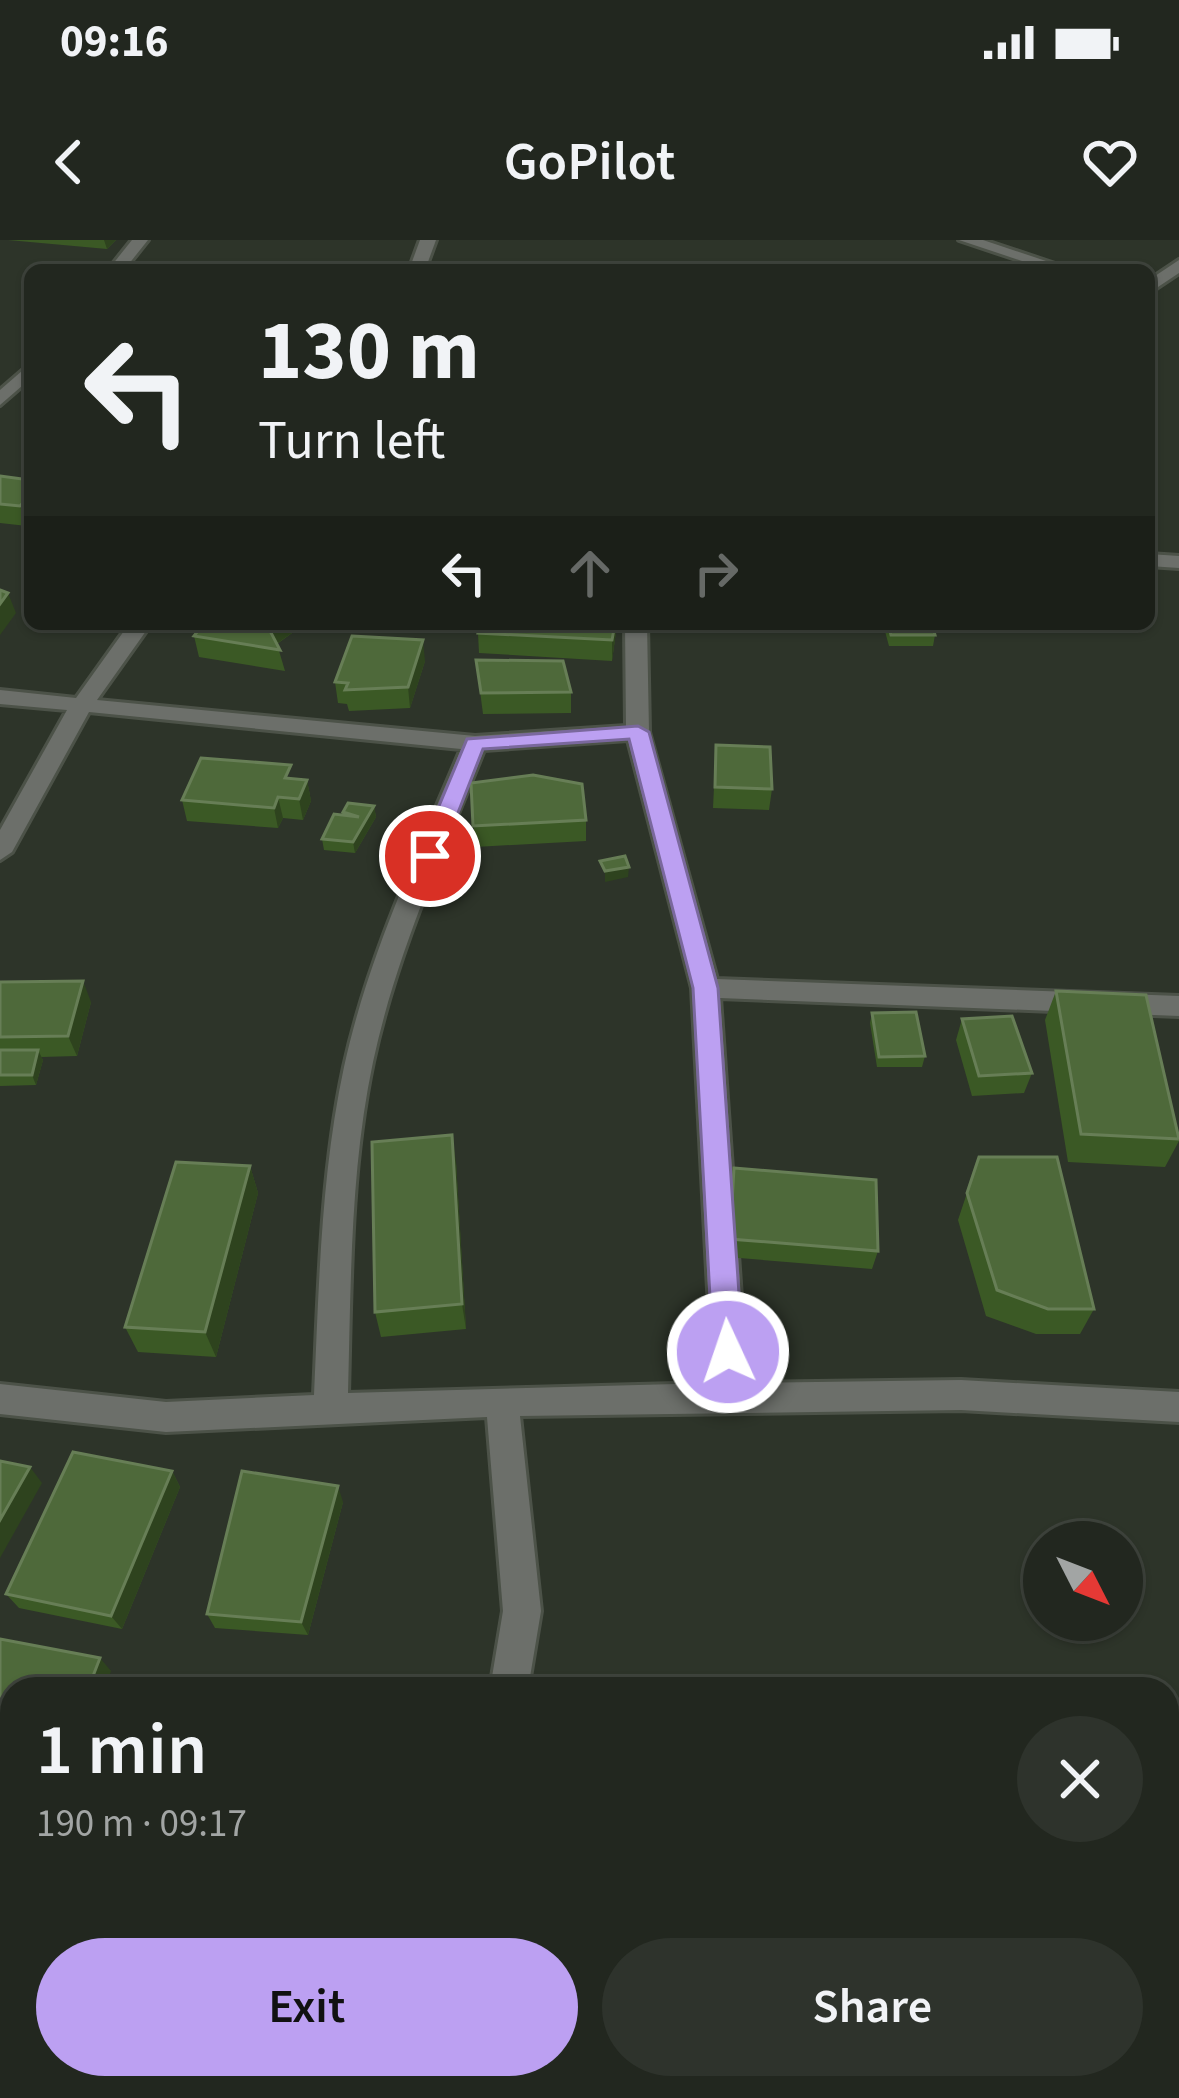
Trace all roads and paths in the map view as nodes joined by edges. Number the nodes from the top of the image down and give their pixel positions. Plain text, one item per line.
1 (140, 240) edge
2 (967, 240) edge
3 (121, 264) edge
4 (1045, 264) edge
5 (1179, 265) edge
6 (1155, 283) edge
7 (24, 375) edge
8 (0, 400) edge
9 (136, 630) edge
10 (636, 630) edge
11 (0, 697) edge
12 (81, 706) junction
13 (638, 732) junction
14 (475, 743) junction
15 (0, 852) edge
16 (706, 988) junction
17 (1179, 1006) edge
18 (731, 1398) junction
19 (0, 1399) edge
20 (502, 1401) junction
21 (1179, 1406) edge
22 (330, 1412) junction
23 (511, 1677) edge

1 - 3 street
2 - 4 street
5 - 6 street
7 - 8 street
9 - 12 street
10 - 13 street
11 - 12 street
12 - 14 street
12 - 15 street
13 - 14 street
13 - 16 street
14 - 22 street
16 - 17 street
16 - 18 street
18 - 20 street
18 - 21 street
19 - 22 street
20 - 22 street
20 - 23 street

